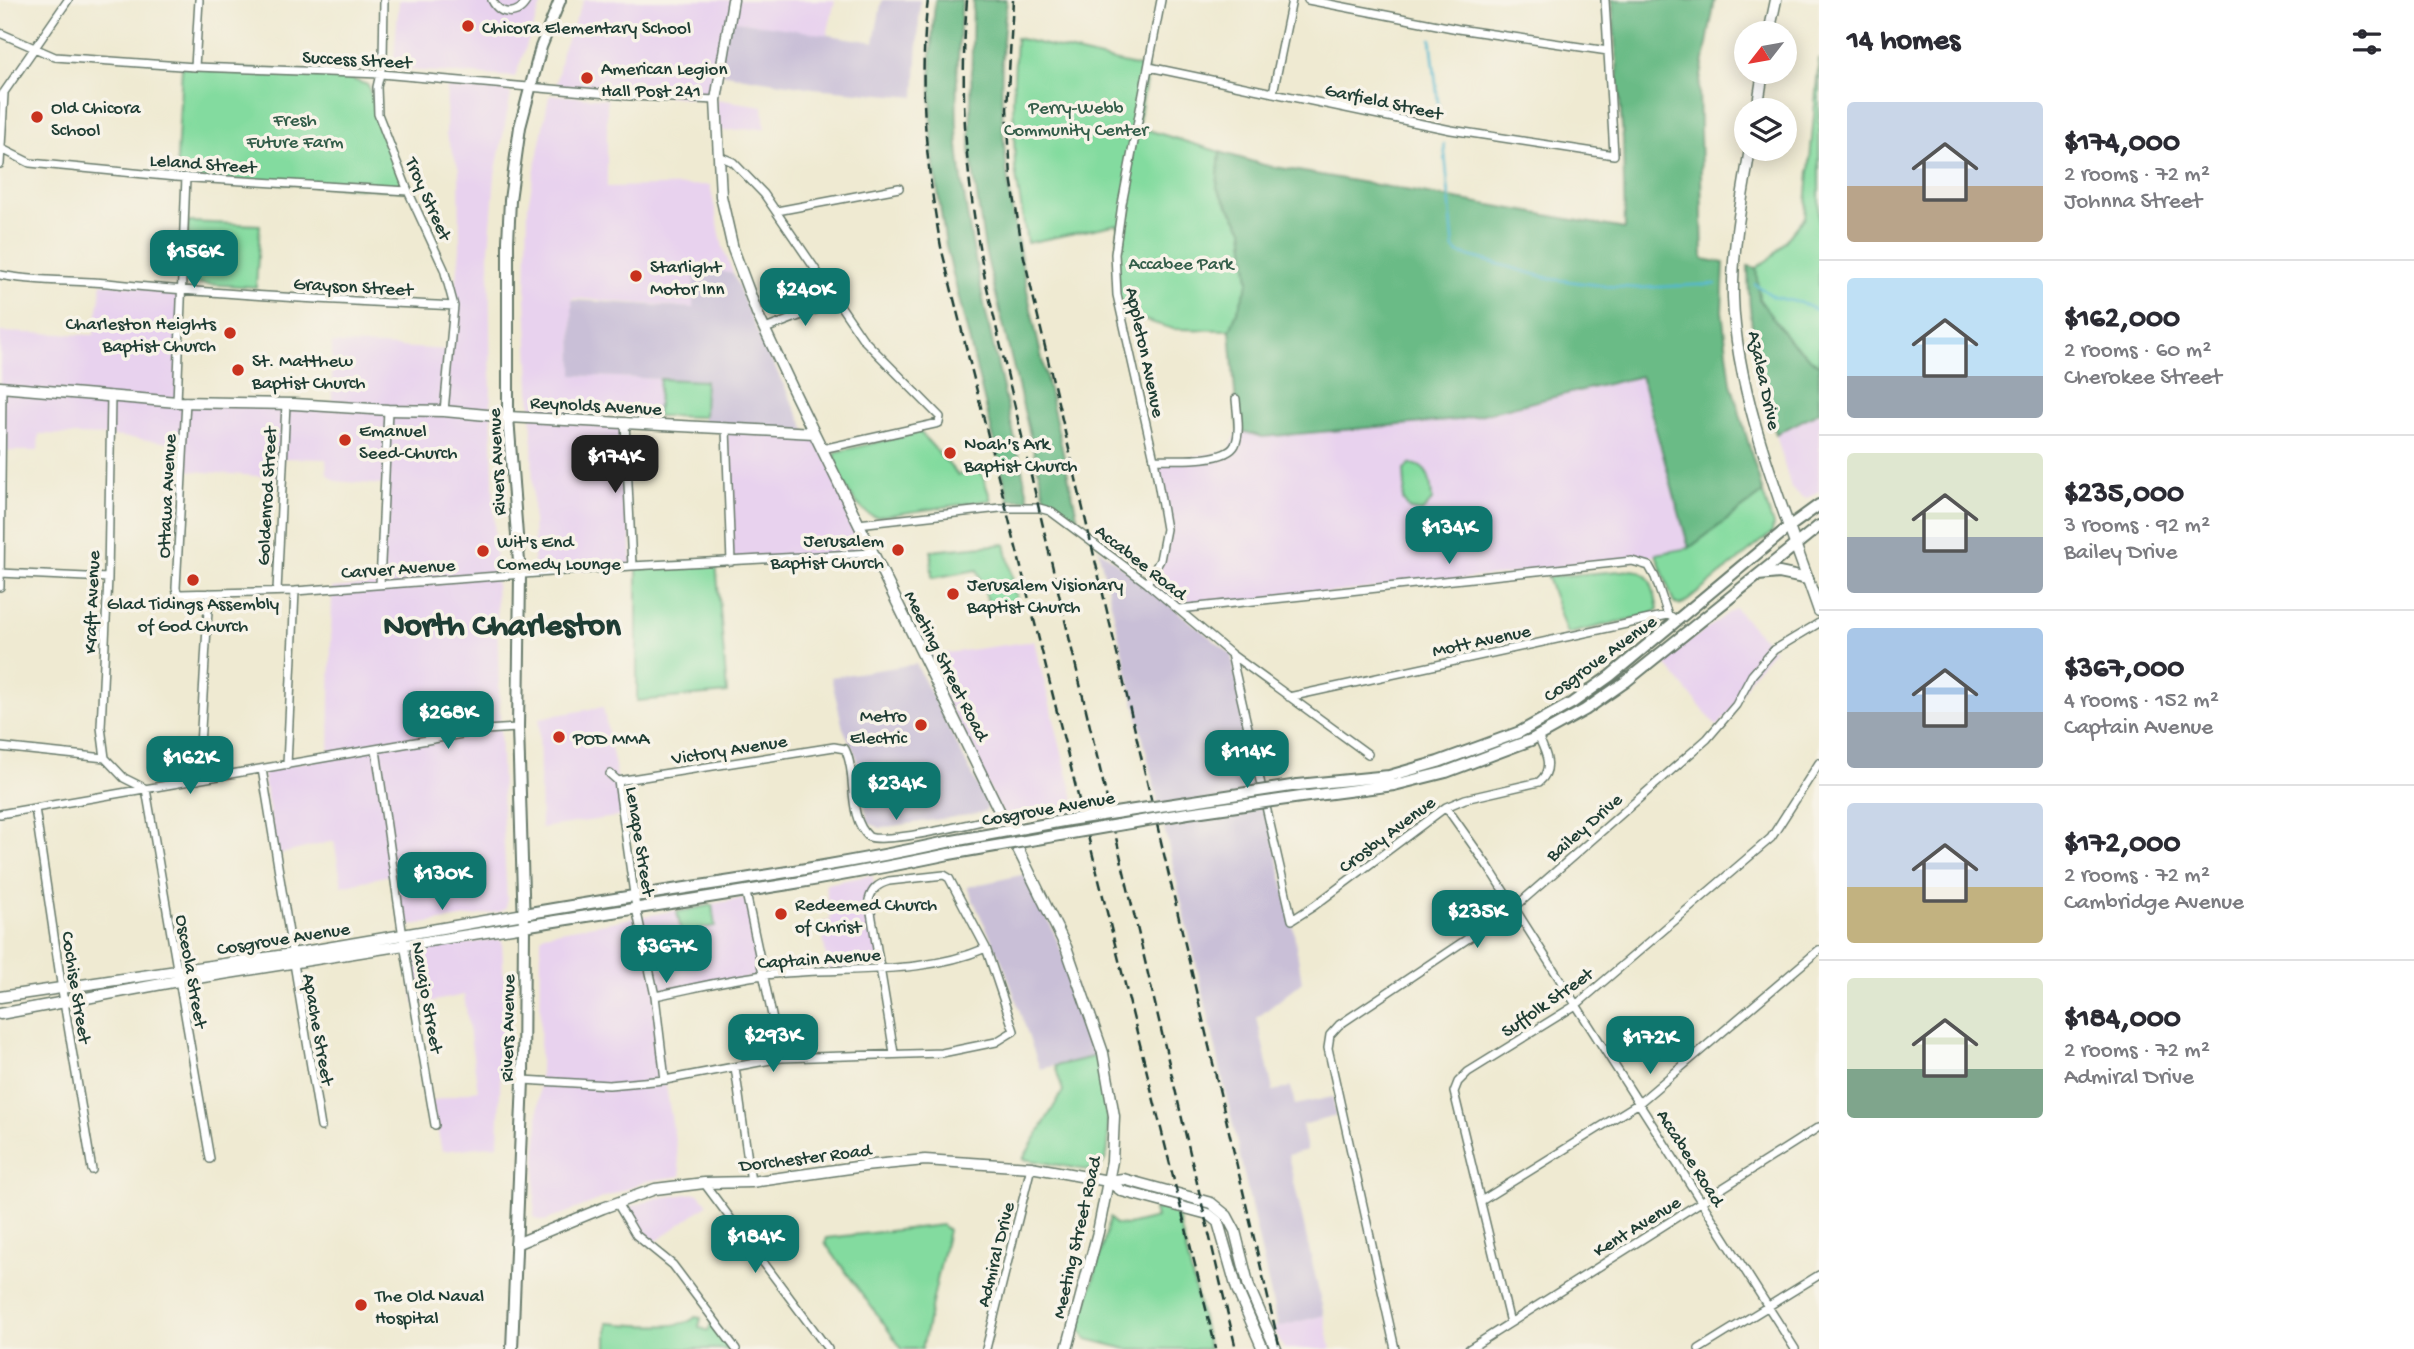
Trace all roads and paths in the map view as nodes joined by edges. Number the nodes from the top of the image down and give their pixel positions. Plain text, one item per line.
1 (68, 0) edge
2 (199, 0) edge
3 (384, 0) edge
4 (492, 0) edge
5 (527, 0) edge
6 (560, 0) edge
7 (733, 0) edge
8 (1161, 0) edge
9 (1293, 0) edge
10 (1308, 0) edge
11 (1605, 0) edge
12 (1776, 0) edge
13 (1772, 21) edge
14 (0, 33) edge
15 (36, 48) junction
16 (1608, 51) junction
17 (195, 67) junction
18 (1149, 67) junction
19 (381, 74) junction
20 (530, 86) junction
21 (1273, 93) junction
22 (2, 96) edge
23 (716, 100) junction
24 (1, 148) edge
25 (719, 156) junction
26 (1748, 161) edge
27 (0, 164) edge
28 (186, 177) junction
29 (899, 188) dead end
30 (408, 191) junction
31 (777, 211) junction
32 (0, 275) edge
33 (180, 291) junction
34 (836, 302) junction
35 (454, 306) junction
36 (765, 329) junction
37 (1, 387) edge
38 (111, 395) junction
39 (1236, 400) dead end
40 (181, 401) junction
41 (286, 404) junction
42 (388, 410) junction
43 (444, 411) junction
44 (509, 417) junction
45 (625, 422) junction
46 (726, 429) junction
47 (814, 433) junction
48 (822, 449) junction
49 (1154, 459) junction
50 (1819, 505) edge
51 (858, 524) junction
52 (1790, 526) junction
53 (1819, 526) edge
54 (1796, 543) junction
55 (873, 553) junction
56 (731, 562) junction
57 (632, 566) junction
58 (0, 573) edge
59 (520, 575) junction
60 (1756, 576) junction
61 (108, 578) junction
62 (1808, 579) junction
63 (1147, 583) junction
64 (380, 584) junction
65 (0, 587) edge
66 (277, 591) junction
67 (295, 591) junction
68 (177, 593) joint
69 (209, 593) junction
70 (1179, 610) junction
71 (1819, 611) edge
72 (1668, 615) junction
73 (1679, 621) junction
74 (1819, 623) edge
75 (1231, 654) junction
76 (1289, 697) junction
77 (518, 728) junction
78 (1538, 736) junction
79 (0, 747) edge
80 (376, 750) junction
81 (1368, 754) dead end
82 (105, 758) junction
83 (1819, 763) edge
84 (287, 765) junction
85 (262, 769) junction
86 (610, 774) dead end
87 (198, 780) junction
88 (618, 781) junction
89 (146, 789) junction
90 (1446, 807) junction
91 (35, 808) junction
92 (0, 814) edge
93 (1003, 816) junction
94 (746, 893) junction
95 (634, 894) junction
96 (1515, 907) junction
97 (636, 908) junction
98 (524, 914) junction
99 (524, 926) junction
100 (403, 939) junction
101 (986, 948) junction
102 (1819, 950) edge
103 (292, 960) junction
104 (882, 967) junction
105 (765, 975) junction
106 (178, 977) junction
107 (62, 990) junction
108 (654, 996) junction
109 (0, 997) edge
110 (64, 1003) junction
111 (1576, 1004) junction
112 (0, 1014) edge
113 (894, 1053) junction
114 (780, 1058) junction
115 (735, 1067) junction
116 (523, 1080) junction
117 (665, 1080) junction
118 (1639, 1103) junction
119 (435, 1125) dead end
120 (321, 1127) dead end
121 (1819, 1127) edge
122 (210, 1158) dead end
123 (1031, 1167) junction
124 (92, 1170) dead end
125 (1108, 1181) junction
126 (751, 1182) junction
127 (704, 1183) junction
128 (1481, 1201) junction
129 (1702, 1202) junction
130 (617, 1203) junction
131 (516, 1244) junction
132 (1819, 1275) edge
133 (1768, 1306) junction
134 (1510, 1323) junction
135 (512, 1349) edge
136 (736, 1349) edge
137 (828, 1349) edge
138 (986, 1349) edge
139 (1066, 1349) edge
140 (1263, 1349) edge
141 (1276, 1349) edge
142 (1395, 1349) edge
143 (1469, 1349) edge
144 (1699, 1349) edge
145 (1796, 1349) edge

1 - 15 street
2 - 17 street
3 - 19 street, Troy Street
4 - 5 street
6 - 20 main road, Rivers Avenue
7 - 23 street, Meeting Street Road
8 - 18 street, Appleton Avenue
9 - 21 street
10 - 16 street
11 - 16 street
12 - 13 street
14 - 15 street, Success Street
15 - 17 street, Success Street
15 - 22 street
16 - 21 street, Garfield Street
17 - 19 street, Success Street
18 - 21 street, Garfield Street
18 - 49 street, Appleton Avenue
19 - 20 street, Success Street
19 - 30 street, Troy Street
20 - 23 street, Success Street
20 - 44 main road, Rivers Avenue
22 - 24 street
23 - 25 street, Meeting Street Road
24 - 27 street
24 - 28 street, Leland Street
25 - 31 street
25 - 36 street, Meeting Street Road
26 - 52 street, Azalea Drive
28 - 30 street, Leland Street
28 - 33 street, Ottawa Avenue
29 - 31 street
30 - 35 street, Troy Street
31 - 34 street
32 - 33 street, Grayson Street
33 - 35 street, Grayson Street
33 - 40 street, Ottawa Avenue
34 - 36 street
34 - 48 street
35 - 43 street, Troy Street
36 - 47 street, Meeting Street Road
37 - 38 street, Reynolds Avenue
37 - 58 street
38 - 40 street, Reynolds Avenue
38 - 61 street, Kraft Avenue
39 - 49 street
40 - 41 street, Reynolds Avenue
40 - 68 street, Ottawa Avenue
41 - 42 street, Reynolds Avenue
41 - 66 street, Goldenrod Street
42 - 43 street, Reynolds Avenue
42 - 64 street
43 - 44 street, Reynolds Avenue
44 - 45 street, Reynolds Avenue
44 - 59 main road, Rivers Avenue
45 - 46 street, Reynolds Avenue
45 - 57 street
46 - 47 street, Reynolds Avenue
46 - 56 street
47 - 48 street, Meeting Street Road
48 - 51 street, Meeting Street Road
49 - 63 street, Appleton Avenue
50 - 52 main road, Cosgrove Avenue
51 - 55 street, Meeting Street Road
51 - 63 street, Accabee Road
52 - 54 street, Azalea Drive
52 - 73 main road, Cosgrove Avenue
53 - 54 main road, Cosgrove Avenue
54 - 60 main road, Cosgrove Avenue
54 - 62 street, Azalea Drive
55 - 56 street, Carver Avenue
55 - 93 street, Meeting Street Road
56 - 57 street, Carver Avenue
57 - 59 street, Carver Avenue
58 - 61 street
58 - 65 street
59 - 64 street, Carver Avenue
59 - 77 main road, Rivers Avenue
60 - 62 main road
60 - 78 main road, Cosgrove Avenue
61 - 82 street, Kraft Avenue
62 - 71 street, Azalea Drive
63 - 70 street, Accabee Road
64 - 67 street, Carver Avenue
66 - 67 street, Carver Avenue
66 - 69 street, Carver Avenue
67 - 84 street
68 - 69 street, Carver Avenue
69 - 87 street
70 - 72 street
70 - 75 street, Accabee Road
72 - 73 street
72 - 76 street, Mott Avenue
73 - 95 main road, Cosgrove Avenue, bridge
74 - 96 street, Bailey Drive
75 - 76 street, Accabee Road
75 - 90 street, Crosby Avenue
76 - 81 street, Accabee Road
77 - 80 street
77 - 98 main road, Rivers Avenue
78 - 90 street, Crosby Avenue
78 - 94 main road, Cosgrove Avenue, bridge
79 - 82 street
80 - 84 street
80 - 100 street, Navajo Street
82 - 89 street
83 - 111 street, Suffolk Street
84 - 85 street
85 - 87 street
85 - 103 street, Apache Street
86 - 88 street, Lenape Street
87 - 89 street
88 - 93 street, Victory Avenue
88 - 95 street, Lenape Street
89 - 91 street
89 - 106 street, Osceola Street
90 - 96 street, Accabee Road
91 - 92 street
91 - 107 street, Cochise Street
93 - 125 street, Meeting Street Road
94 - 97 main road, Cosgrove Avenue
94 - 105 street
95 - 97 street, Lenape Street
95 - 98 main road, Cosgrove Avenue
96 - 111 street, Accabee Road
96 - 142 street, Bailey Drive
97 - 99 main road, Cosgrove Avenue
97 - 108 street, Lenape Street
98 - 99 main road, Rivers Avenue
98 - 100 street, Cosgrove Avenue
99 - 100 street, Cosgrove Avenue
99 - 116 main road, Rivers Avenue
100 - 103 street, Cosgrove Avenue
100 - 119 street, Navajo Street
101 - 104 street, Captain Avenue
101 - 104 street
101 - 113 street
102 - 118 street
103 - 106 street, Cosgrove Avenue
103 - 120 street, Apache Street
104 - 105 street, Captain Avenue
104 - 113 street
105 - 108 street, Captain Avenue
105 - 114 street
106 - 107 street, Cosgrove Avenue
106 - 110 street, Cosgrove Avenue
106 - 122 street, Osceola Street
107 - 109 street, Cosgrove Avenue
107 - 110 street, Cochise Street
108 - 117 street, Lenape Street
110 - 112 street, Cosgrove Avenue
110 - 124 street, Cochise Street
111 - 118 street, Accabee Road
111 - 128 street, Suffolk Street
113 - 114 street
114 - 115 street
115 - 117 street
115 - 126 street
116 - 117 street
116 - 131 main road, Rivers Avenue
118 - 128 street
118 - 129 street, Accabee Road
121 - 129 street, Kent Avenue
123 - 125 street, Dorchester Road
123 - 126 street, Dorchester Road
123 - 138 street, Admiral Drive
125 - 139 street, Meeting Street Road
125 - 140 street, Dorchester Road
125 - 141 street, Dorchester Road
126 - 127 street, Dorchester Road
127 - 130 street, Dorchester Road
127 - 137 street
128 - 134 street, Suffolk Street
129 - 133 street, Accabee Road
129 - 134 street, Kent Avenue
130 - 131 street, Dorchester Road
130 - 136 street
131 - 135 main road, Rivers Avenue
132 - 133 street
133 - 144 street
133 - 145 street, Accabee Road
134 - 143 street, Kent Avenue

